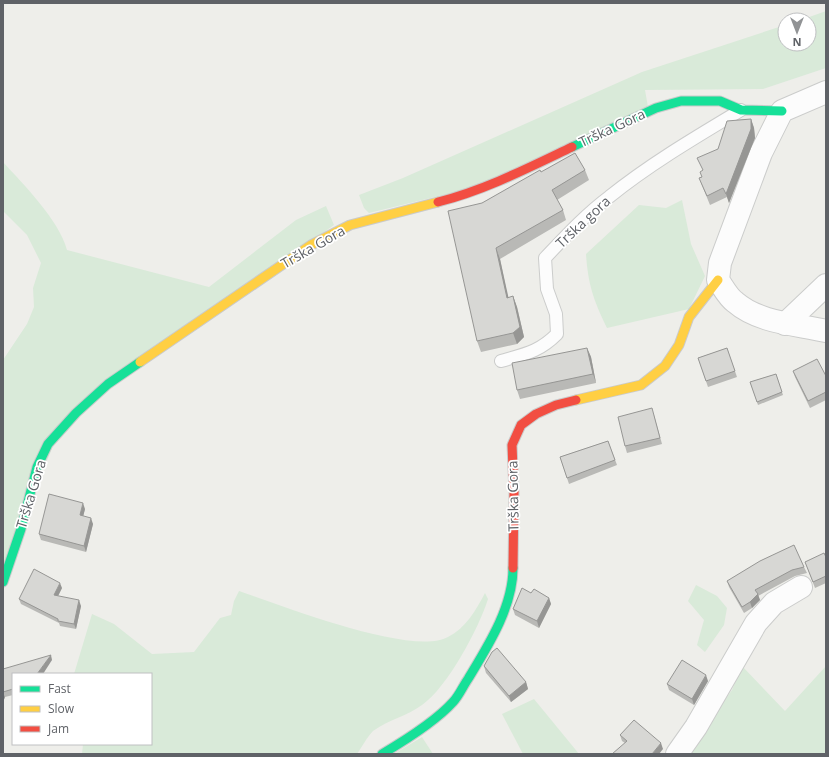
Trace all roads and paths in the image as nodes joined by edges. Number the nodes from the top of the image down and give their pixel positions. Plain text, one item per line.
1 (826, 92) edge
2 (741, 110) junction
3 (782, 111) junction
4 (718, 280) junction
5 (826, 285) edge
6 (785, 324) junction
7 (826, 331) edge
8 (501, 361) dead end
9 (3, 582) edge
10 (800, 587) dead end
11 (382, 754) edge
12 (677, 754) edge

1 - 3 street, Trška Gora
2 - 3 street, Trška Gora
2 - 8 lane, Trška gora
2 - 9 street, Trška Gora
3 - 4 street
4 - 6 street
4 - 11 street, Trška Gora
5 - 6 street
6 - 7 street
10 - 12 street

